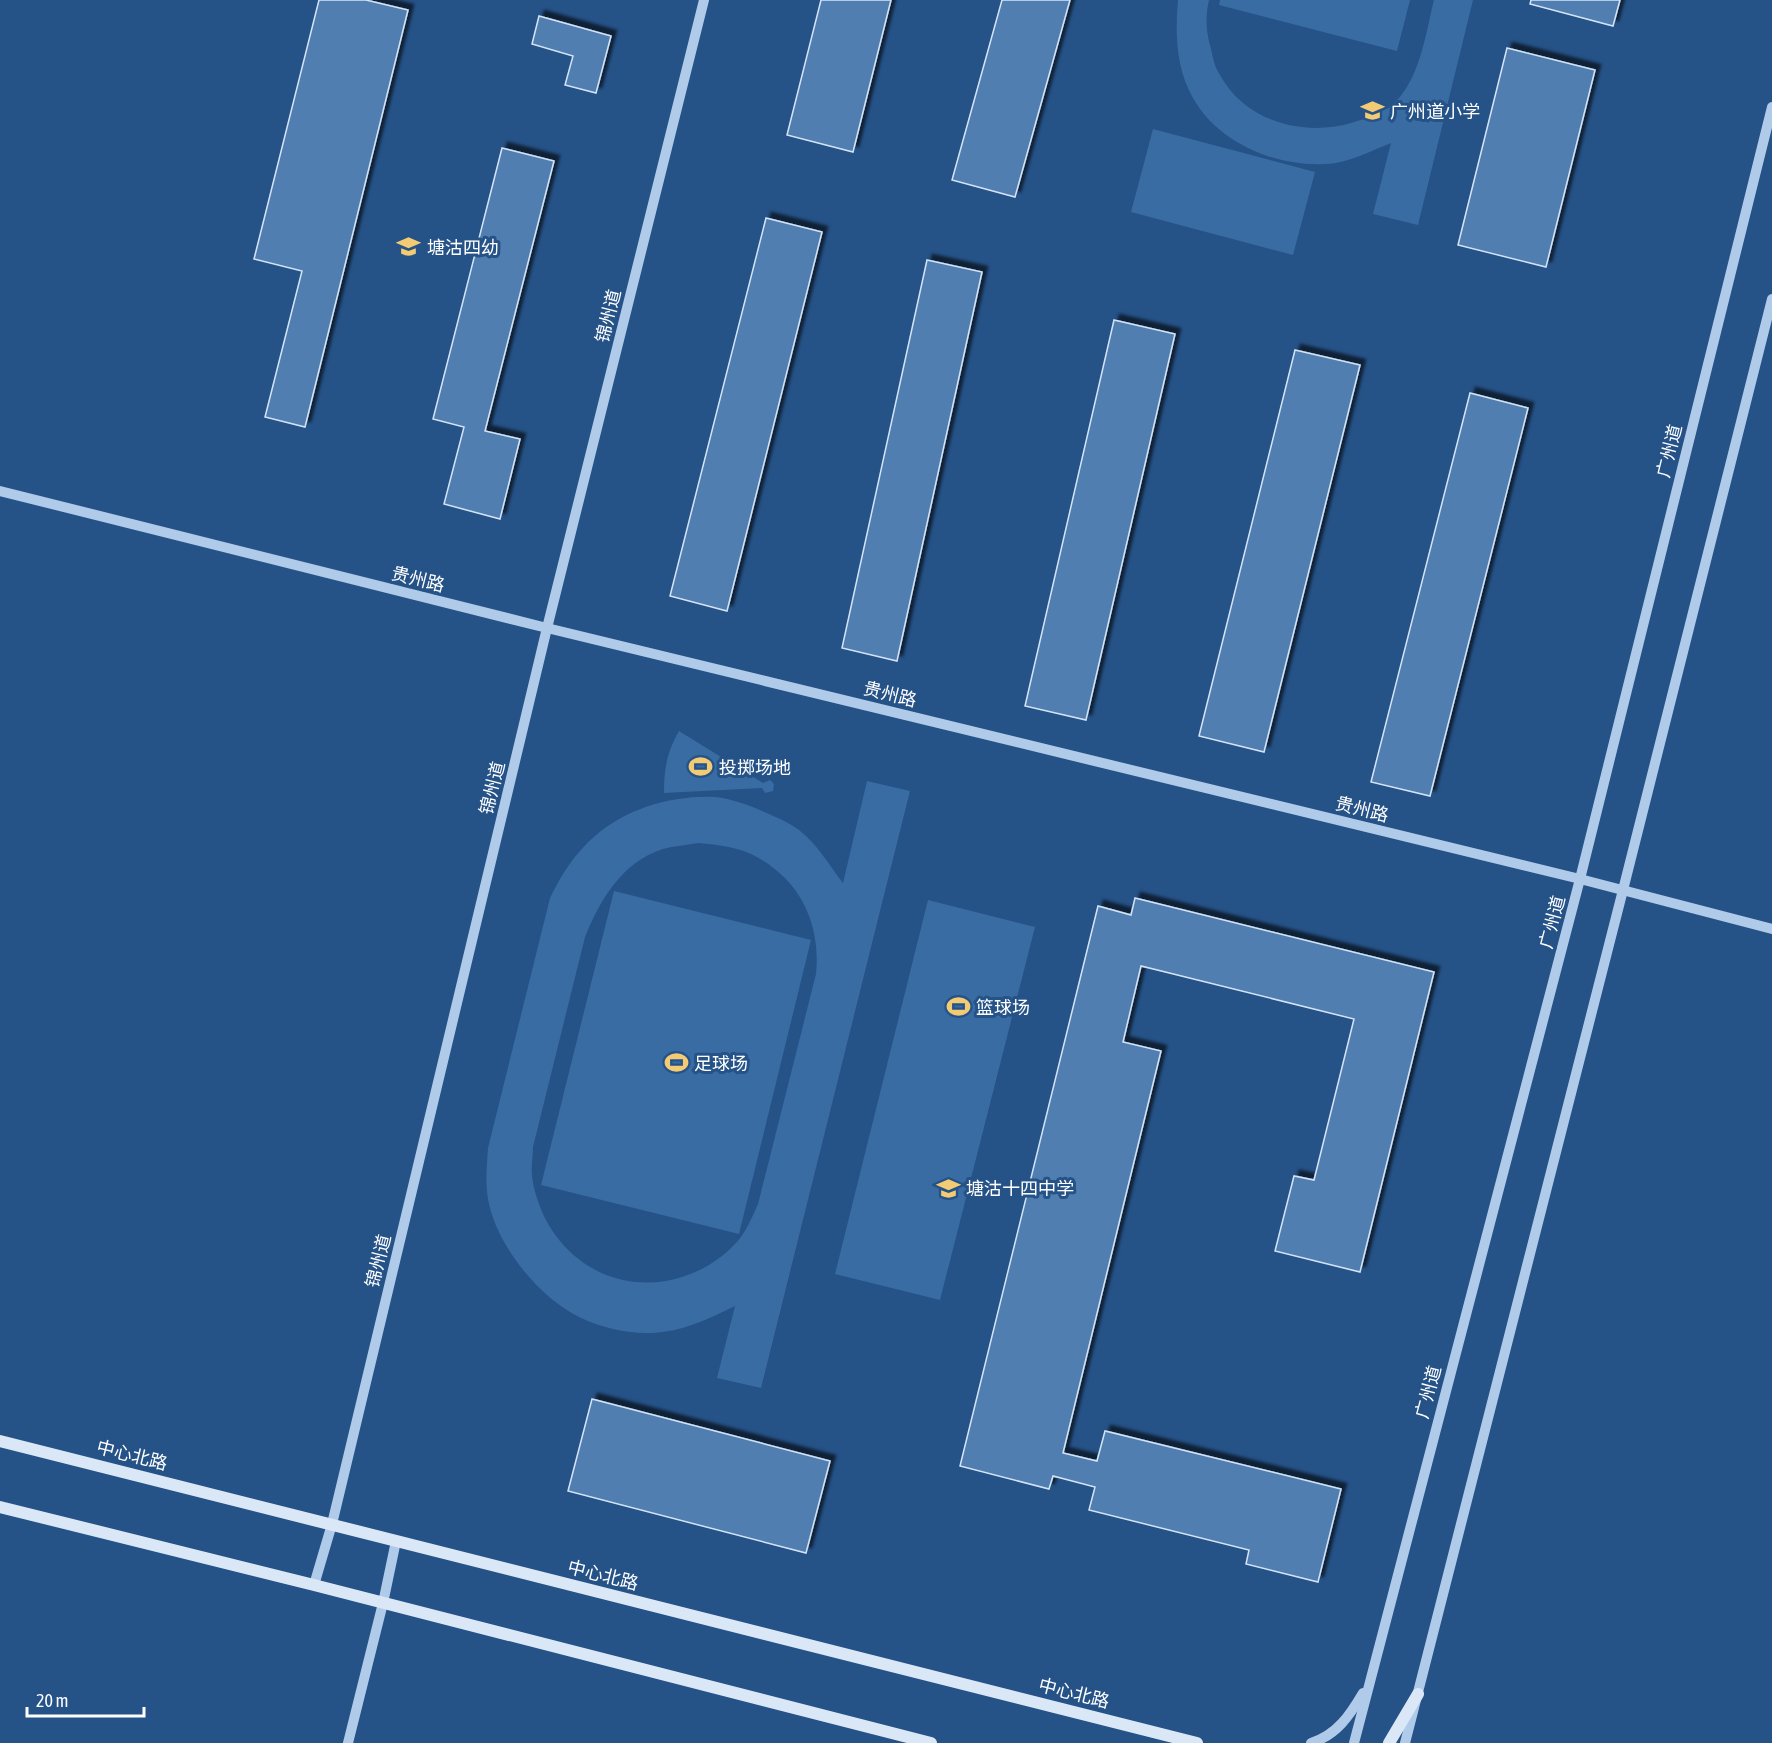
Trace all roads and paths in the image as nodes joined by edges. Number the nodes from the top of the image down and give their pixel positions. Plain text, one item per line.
1 (704, 0) edge
2 (1772, 107) edge
3 (1772, 299) edge
4 (0, 491) edge
5 (547, 628) junction
6 (1580, 879) junction
7 (1623, 890) junction
8 (1772, 929) edge
9 (0, 1440) edge
10 (0, 1507) edge
11 (332, 1524) junction
12 (396, 1541) junction
13 (314, 1585) junction
14 (383, 1603) junction
15 (1369, 1682) junction
16 (1418, 1694) junction
17 (348, 1743) edge
18 (931, 1743) edge
19 (1197, 1743) edge
20 (1311, 1743) edge
21 (1354, 1743) edge
22 (1389, 1743) edge
23 (1405, 1743) edge

1 - 5 street, 锦州道
2 - 6 street, 广州道
3 - 7 street
4 - 5 street, 贵州路
5 - 6 street, 贵州路
5 - 11 street, 锦州道
6 - 7 street, 贵州路
6 - 15 street, 广州道
7 - 8 street, 贵州路
7 - 16 street
9 - 11 main road, 中心北路
10 - 13 main road
11 - 12 main road, 中心北路
11 - 13 street, 锦州道
12 - 14 street
12 - 19 main road, 中心北路
13 - 14 main road
14 - 17 street
14 - 18 main road
15 - 20 street
15 - 21 street, 广州道
16 - 22 main road
16 - 23 street

